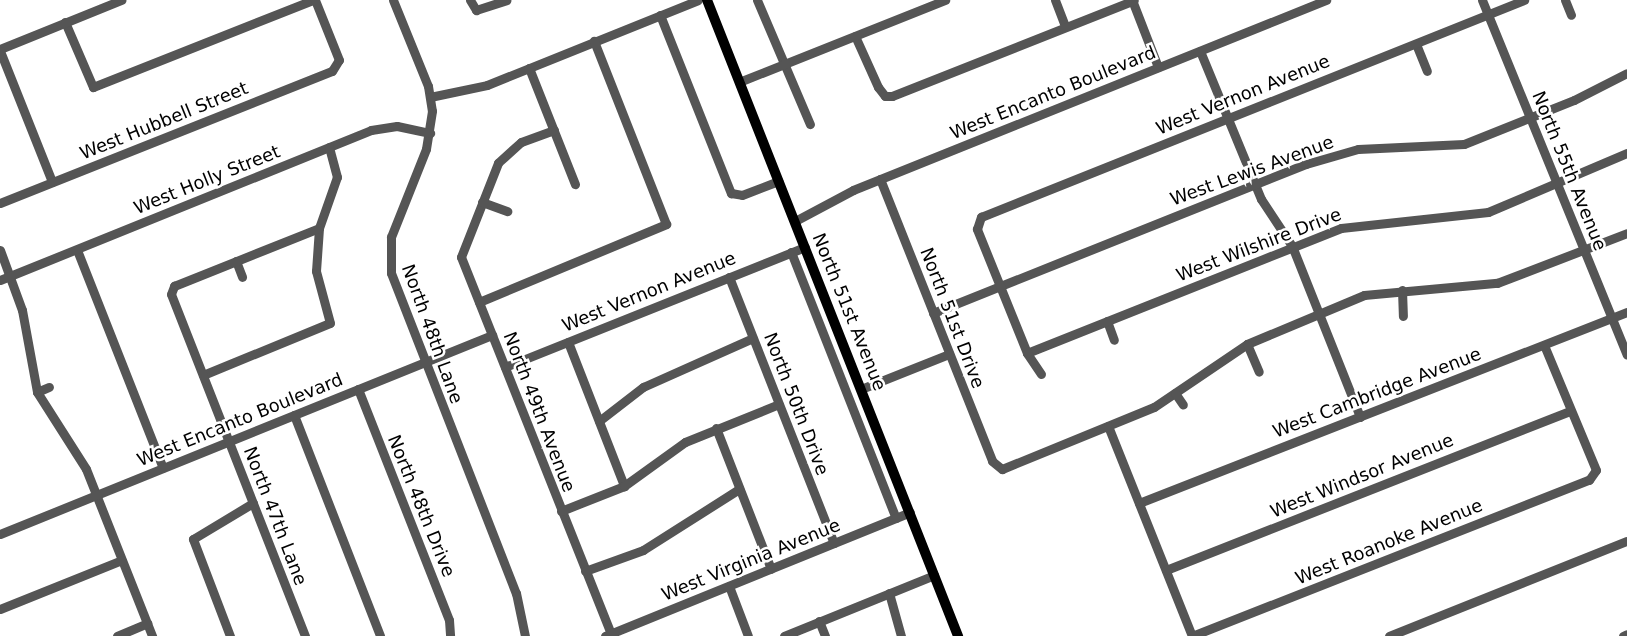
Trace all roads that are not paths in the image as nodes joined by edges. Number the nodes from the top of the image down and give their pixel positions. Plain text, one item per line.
1 (121, 0) edge
2 (314, 0) edge
3 (393, 0) edge
4 (470, 0) edge
5 (506, 0) edge
6 (698, 0) edge
7 (707, 0) edge
8 (945, 0) edge
9 (1055, 0) edge
10 (1133, 0) edge
11 (1326, 0) edge
12 (1482, 0) edge
13 (1524, 0) edge
14 (1565, 0) edge
15 (759, 1) edge
16 (660, 15) junction
17 (1488, 15) junction
18 (1571, 15) dead end
19 (65, 22) junction
20 (1065, 26) junction
21 (855, 36) junction
22 (594, 41) junction
23 (1416, 44) junction
24 (0, 50) edge
25 (1200, 51) junction
26 (782, 65) junction
27 (1158, 67) junction
28 (529, 68) junction
29 (1427, 71) dead end
30 (1627, 73) edge
31 (739, 82) junction
32 (430, 97) junction
33 (1228, 117) junction
34 (1530, 118) junction
35 (810, 124) dead end
36 (554, 130) junction
37 (430, 133) junction
38 (329, 147) junction
39 (1627, 153) edge
40 (880, 179) junction
41 (778, 180) junction
42 (52, 182) junction
43 (575, 184) dead end
44 (1556, 184) junction
45 (1255, 185) junction
46 (482, 202) junction
47 (0, 203) edge
48 (507, 211) dead end
49 (794, 221) junction
50 (319, 228) junction
51 (1627, 233) edge
52 (1292, 246) junction
53 (805, 247) junction
54 (0, 250) edge
55 (77, 250) junction
56 (1584, 251) junction
57 (792, 252) junction
58 (236, 261) junction
59 (10, 277) junction
60 (242, 277) dead end
61 (729, 277) junction
62 (0, 280) edge
63 (1000, 286) junction
64 (1402, 290) junction
65 (479, 302) junction
66 (1627, 312) edge
67 (933, 313) junction
68 (1318, 313) junction
69 (1403, 316) dead end
70 (1613, 318) junction
71 (1107, 321) junction
72 (492, 335) junction
73 (753, 338) junction
74 (1114, 340) dead end
75 (568, 342) junction
76 (1247, 344) junction
77 (1544, 345) junction
78 (1027, 353) junction
79 (949, 354) junction
80 (1627, 355) edge
81 (424, 362) junction
82 (505, 367) junction
83 (1259, 372) dead end
84 (1041, 374) dead end
85 (203, 375) junction
86 (49, 387) dead end
87 (358, 389) junction
88 (861, 389) junction
89 (37, 392) junction
90 (1175, 393) junction
91 (779, 404) junction
92 (1182, 405) dead end
93 (1570, 411) junction
94 (293, 415) junction
95 (1360, 416) junction
96 (599, 421) junction
97 (1108, 426) junction
98 (716, 428) junction
99 (229, 441) junction
100 (163, 468) junction
101 (624, 486) junction
102 (739, 489) junction
103 (96, 495) junction
104 (253, 503) junction
105 (1139, 503) junction
106 (561, 512) junction
107 (910, 512) junction
108 (896, 518) junction
109 (0, 534) edge
110 (1627, 541) edge
111 (834, 543) junction
112 (122, 560) junction
113 (771, 569) junction
114 (1166, 570) junction
115 (585, 571) junction
116 (934, 575) junction
117 (729, 586) junction
118 (889, 593) junction
119 (0, 610) edge
120 (819, 621) junction
121 (147, 624) junction
122 (608, 635) edge
123 (117, 636) edge
124 (152, 636) edge
125 (230, 636) edge
126 (305, 636) edge
127 (380, 636) edge
128 (450, 636) edge
129 (525, 636) edge
130 (748, 636) edge
131 (784, 636) edge
132 (825, 636) edge
133 (901, 636) edge
134 (958, 636) edge
135 (1192, 636) edge
136 (1388, 636) edge

1 - 19 street
2 - 19 street
2 - 42 street, West Hubbell Street
3 - 32 street, North 48th Lane
4 - 5 street
6 - 16 street
7 - 31 main road, North 51st Avenue
8 - 21 street
9 - 20 street
10 - 20 street
10 - 27 street
11 - 25 street, West Encanto Boulevard
12 - 17 street, North 55th Avenue
13 - 17 street, West Vernon Avenue
14 - 18 street
15 - 26 street
16 - 22 street
16 - 41 street
17 - 23 street, West Vernon Avenue
17 - 34 street, North 55th Avenue
19 - 24 street
20 - 21 street
21 - 26 street
22 - 28 street
22 - 65 street
23 - 29 street
23 - 33 street, West Vernon Avenue
24 - 42 street
25 - 27 street, West Encanto Boulevard
25 - 33 street
26 - 31 street
26 - 35 street
27 - 40 street, West Encanto Boulevard
28 - 32 street
28 - 36 street
30 - 34 street, West Lewis Avenue
31 - 41 main road, North 51st Avenue
32 - 37 street, North 48th Lane
33 - 45 street
33 - 63 street, West Vernon Avenue
34 - 44 street, North 55th Avenue
34 - 45 street, West Lewis Avenue
36 - 43 street
36 - 46 street, North 49th Avenue
37 - 38 street, West Holly Street
37 - 81 street, North 48th Lane
38 - 50 street
38 - 55 street, West Holly Street
39 - 44 street, West Wilshire Drive
40 - 49 street, West Encanto Boulevard
40 - 67 street, North 51st Drive
41 - 49 main road, North 51st Avenue
42 - 47 street, West Hubbell Street
44 - 52 street, West Wilshire Drive
44 - 56 street, North 55th Avenue
45 - 52 street
45 - 63 street, West Lewis Avenue
46 - 48 street
46 - 65 street, North 49th Avenue
49 - 53 main road, North 51st Avenue
50 - 58 street
50 - 85 street
51 - 56 street
52 - 68 street
52 - 71 street, West Wilshire Drive
53 - 57 street, West Vernon Avenue
53 - 88 main road, North 51st Avenue
54 - 59 street
55 - 59 street, West Holly Street
55 - 100 street
56 - 64 street
56 - 70 street, North 55th Avenue
57 - 61 street, West Vernon Avenue
57 - 108 street, North 51st Avenue
58 - 60 street
58 - 85 street, North 47th Lane
59 - 62 street, West Holly Street
59 - 89 street
61 - 73 street, North 50th Drive
61 - 75 street, West Vernon Avenue
63 - 67 street, West Lewis Avenue
63 - 78 street
64 - 68 street
64 - 69 street
65 - 72 street, North 49th Avenue
66 - 70 street, West Cambridge Avenue
67 - 79 street, North 51st Drive
68 - 76 street
68 - 95 street
70 - 77 street, West Cambridge Avenue
70 - 80 street, North 55th Avenue
71 - 74 street
71 - 78 street, West Wilshire Drive
72 - 81 street, West Encanto Boulevard
72 - 82 street, North 49th Avenue
73 - 91 street, North 50th Drive
73 - 96 street
75 - 82 street, West Vernon Avenue
75 - 96 street
76 - 83 street
76 - 90 street
77 - 93 street
77 - 95 street, West Cambridge Avenue
78 - 84 street
79 - 88 street
79 - 97 street, North 51st Drive
81 - 87 street, West Encanto Boulevard
81 - 129 street, North 48th Lane
82 - 106 street, North 49th Avenue
85 - 99 street, North 47th Lane
86 - 89 street
87 - 94 street, West Encanto Boulevard
87 - 128 street, North 48th Drive
88 - 107 main road, North 51st Avenue
89 - 103 street
90 - 92 street
90 - 97 street
91 - 98 street
91 - 111 street, North 50th Drive
93 - 114 street, West Windsor Avenue
93 - 135 street, West Roanoke Avenue
94 - 99 street, West Encanto Boulevard
94 - 127 street
95 - 105 street, West Cambridge Avenue
96 - 101 street
97 - 105 street
98 - 101 street
98 - 102 street
99 - 100 street, West Encanto Boulevard
99 - 104 street, North 47th Lane
100 - 103 street, West Encanto Boulevard
101 - 106 street
102 - 113 street
102 - 115 street
103 - 109 street, West Encanto Boulevard
103 - 112 street
104 - 125 street
104 - 126 street, North 47th Lane
105 - 114 street
106 - 115 street, North 49th Avenue
107 - 108 street, West Virginia Avenue
107 - 116 main road, North 51st Avenue
108 - 111 street, West Virginia Avenue
110 - 136 street
111 - 113 street, West Virginia Avenue
112 - 119 street
112 - 121 street
113 - 117 street, West Virginia Avenue
114 - 135 street
115 - 122 street, North 49th Avenue
116 - 118 street
116 - 134 main road, North 51st Avenue
117 - 122 street, West Virginia Avenue
117 - 130 street
118 - 120 street
118 - 133 street
120 - 131 street
120 - 132 street
121 - 123 street
121 - 124 street

